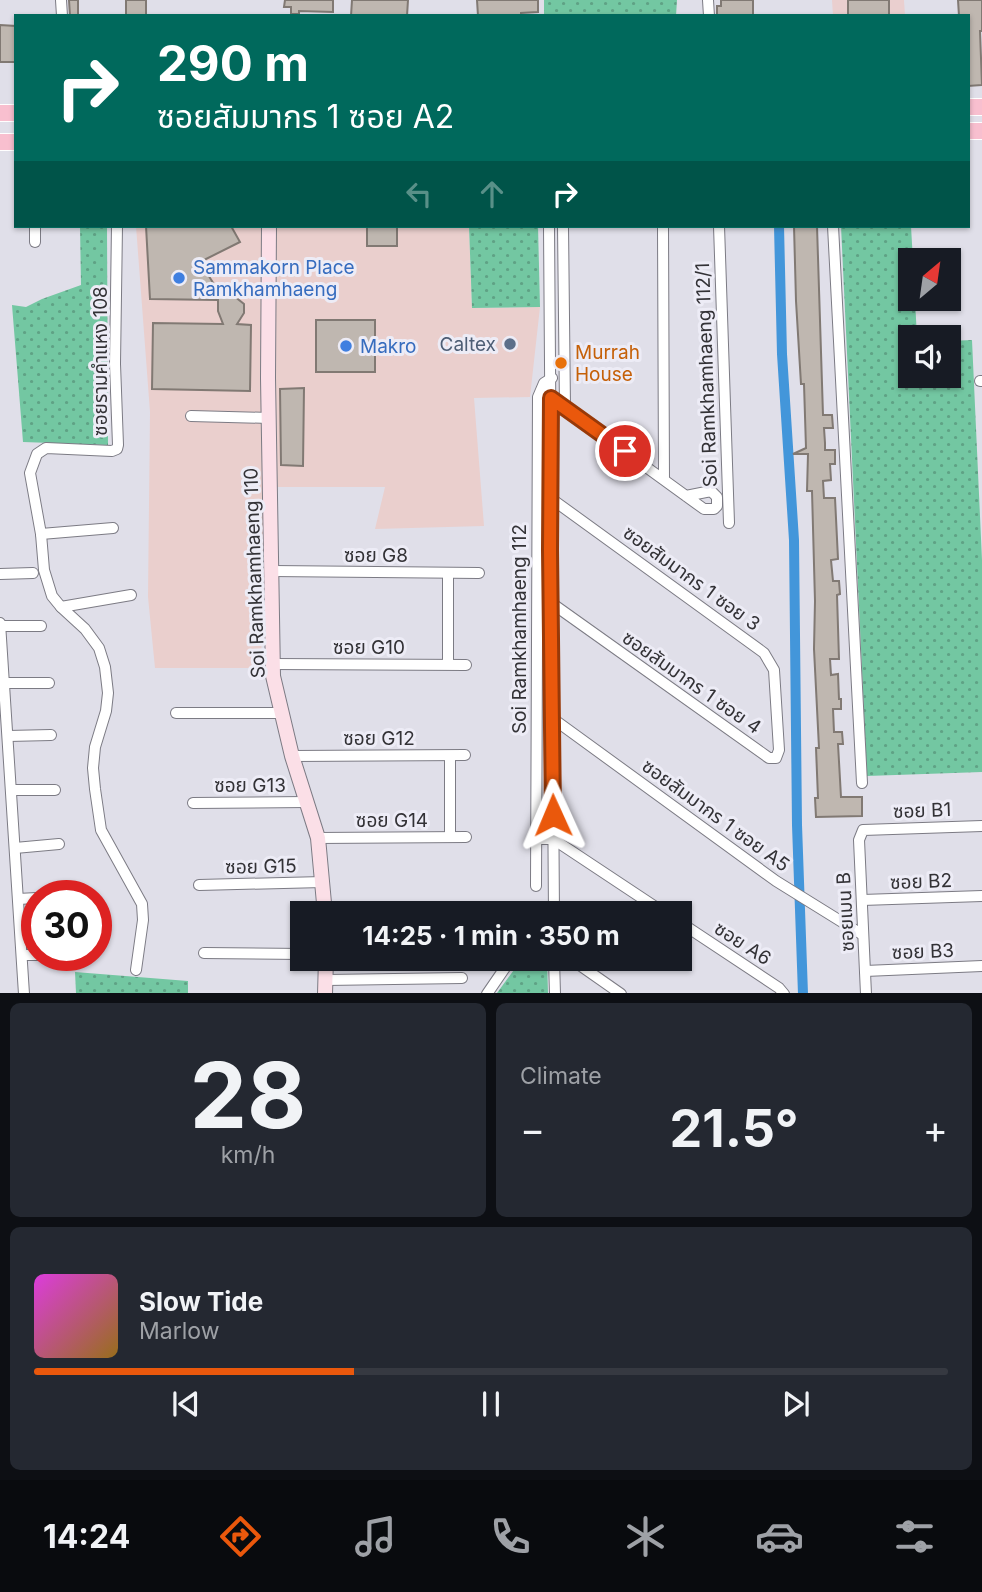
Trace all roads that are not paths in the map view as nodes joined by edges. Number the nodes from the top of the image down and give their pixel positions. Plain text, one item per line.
1 (35, 228) edge
2 (117, 228) edge
3 (269, 228) edge
4 (549, 228) edge
5 (563, 228) edge
6 (663, 228) edge
7 (719, 228) edge
8 (833, 228) edge
9 (35, 242) dead end
10 (552, 378) junction
11 (551, 398) junction
12 (565, 408) junction
13 (191, 416) dead end
14 (269, 418) junction
15 (550, 476) junction
16 (536, 478) junction
17 (664, 479) junction
18 (687, 496) dead end
19 (550, 497) junction
20 (729, 523) dead end
21 (113, 528) dead end
22 (41, 534) junction
23 (272, 572) junction
24 (33, 573) dead end
25 (448, 573) junction
26 (479, 573) dead end
27 (0, 574) edge
28 (131, 596) dead end
29 (550, 603) junction
30 (61, 607) junction
31 (550, 620) junction
32 (536, 621) junction
33 (0, 624) edge
34 (41, 626) dead end
35 (273, 664) junction
36 (448, 664) junction
37 (466, 665) dead end
38 (49, 683) dead end
39 (5, 684) junction
40 (777, 710) joint
41 (176, 713) dead end
42 (282, 713) junction
43 (552, 718) junction
44 (51, 734) dead end
45 (8, 736) junction
46 (465, 755) dead end
47 (292, 756) junction
48 (450, 756) junction
49 (862, 783) dead end
50 (11, 790) junction
51 (55, 790) dead end
52 (307, 802) junction
53 (193, 803) dead end
54 (982, 826) edge
55 (863, 830) joint
56 (450, 837) junction
57 (466, 837) dead end
58 (318, 838) junction
59 (537, 839) junction
60 (553, 839) junction
61 (59, 844) dead end
62 (15, 848) junction
63 (323, 882) junction
64 (199, 885) dead end
65 (536, 886) dead end
66 (982, 896) edge
67 (18, 899) junction
68 (21, 899) edge
69 (862, 900) junction
70 (324, 901) edge
71 (551, 901) edge
72 (646, 901) edge
73 (692, 930) edge
74 (863, 935) junction
75 (21, 941) edge
76 (204, 953) dead end
77 (290, 954) edge
78 (982, 966) edge
79 (136, 970) dead end
80 (23, 971) edge
81 (503, 971) edge
82 (554, 971) edge
83 (589, 971) edge
84 (865, 971) junction
85 (462, 978) dead end
86 (326, 987) edge
87 (24, 993) edge
88 (487, 993) edge
89 (555, 993) edge
90 (621, 993) edge
91 (784, 993) edge
92 (866, 993) edge

1 - 9 street
2 - 22 street, ซอยรามคำแหง 108
3 - 14 street, Soi Ramkhamhaeng 110
4 - 10 street, Soi Ramkhamhaeng 112
5 - 12 street
6 - 17 street
7 - 20 street, Soi Ramkhamhaeng 112/1
8 - 49 street
10 - 11 street, Soi Ramkhamhaeng 112
10 - 16 street, Soi Ramkhamhaeng 112
11 - 12 street
11 - 15 street, Soi Ramkhamhaeng 112
12 - 17 street
13 - 14 street
14 - 23 street, Soi Ramkhamhaeng 110
15 - 16 street
15 - 19 street, Soi Ramkhamhaeng 112
16 - 32 street, Soi Ramkhamhaeng 112
17 - 18 street
19 - 29 street, Soi Ramkhamhaeng 112
19 - 40 street, ซอยสัมมากร 1 ซอย 3
21 - 22 street
22 - 30 street, ซอยรามคำแหง 108
23 - 25 street, ซอย G8
23 - 35 street, Soi Ramkhamhaeng 110
24 - 27 street
25 - 26 street, ซอย G8
25 - 36 street
28 - 30 street
29 - 31 street, Soi Ramkhamhaeng 112
29 - 40 street, ซอยสัมมากร 1 ซอย 4
30 - 79 street, ซอยรามคำแหง 108
31 - 32 street
31 - 43 street, Soi Ramkhamhaeng 112
32 - 59 street, Soi Ramkhamhaeng 112
33 - 34 street
33 - 39 street
35 - 36 street, ซอย G10
35 - 42 street, Soi Ramkhamhaeng 110
36 - 37 street, ซอย G10
38 - 39 street
39 - 45 street
41 - 42 street
42 - 47 street, Soi Ramkhamhaeng 110
43 - 60 street, Soi Ramkhamhaeng 112
43 - 74 street, ซอยสัมมากร 1 ซอย A5
44 - 45 street
45 - 50 street
46 - 48 street, ซอย G12
47 - 48 street, ซอย G12
47 - 52 street, Soi Ramkhamhaeng 110
48 - 56 street
50 - 51 street
50 - 62 street
52 - 53 street, ซอย G13
52 - 58 street, Soi Ramkhamhaeng 110
54 - 55 street, ซอย B1
55 - 69 street, ซอยเมน B
56 - 57 street, ซอย G14
56 - 58 street, ซอย G14
58 - 63 street, Soi Ramkhamhaeng 110
59 - 60 street
59 - 65 street, Soi Ramkhamhaeng 112
60 - 71 street, Soi Ramkhamhaeng 112
60 - 72 street
61 - 62 street
62 - 67 street
63 - 64 street, ซอย G15
63 - 70 street, Soi Ramkhamhaeng 110
66 - 69 street, ซอย B2
67 - 68 street
67 - 75 street
69 - 74 street, ซอยเมน B
73 - 91 street, ซอย A6
74 - 84 street, ซอยเมน B
76 - 77 street
78 - 84 street, ซอย B3
80 - 87 street
81 - 88 street
82 - 89 street
83 - 90 street
84 - 92 street, ซอยเมน B
85 - 86 street

